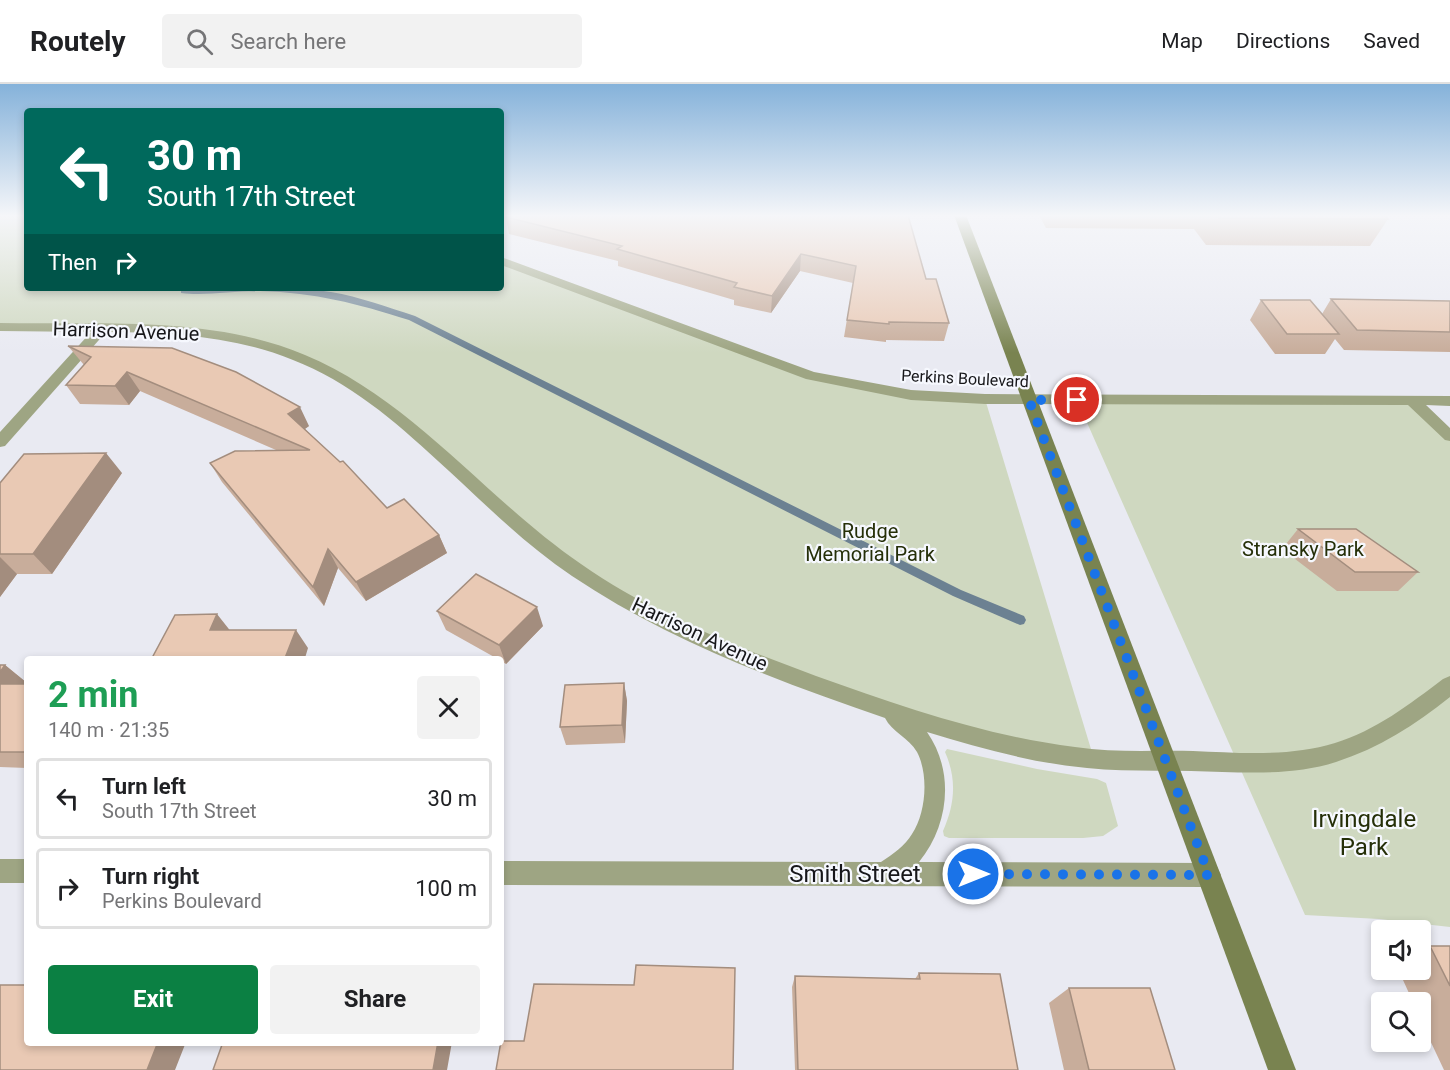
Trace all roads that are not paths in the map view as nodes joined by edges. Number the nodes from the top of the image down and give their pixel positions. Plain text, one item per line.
1 (977, 261) edge
2 (504, 262) edge
3 (0, 327) edge
4 (101, 329) junction
5 (1029, 400) junction
6 (1410, 400) junction
7 (1450, 401) edge
8 (1450, 436) edge
9 (0, 442) edge
10 (1450, 685) edge
11 (889, 712) junction
12 (1165, 760) junction
13 (0, 871) edge
14 (24, 871) edge
15 (504, 873) edge
16 (885, 874) junction
17 (1209, 875) junction
18 (1282, 1070) edge

1 - 5 main road
2 - 5 street, Perkins Boulevard
3 - 4 street, Harrison Avenue
4 - 9 street
4 - 11 street, Harrison Avenue
5 - 6 street, Perkins Boulevard
5 - 12 main road
6 - 7 street, Perkins Boulevard
6 - 8 street
10 - 12 street, Harrison Avenue
11 - 12 street, Harrison Avenue
11 - 16 street
12 - 17 main road
13 - 14 street
15 - 16 street, Smith Street
16 - 17 street, Smith Street
17 - 18 main road

